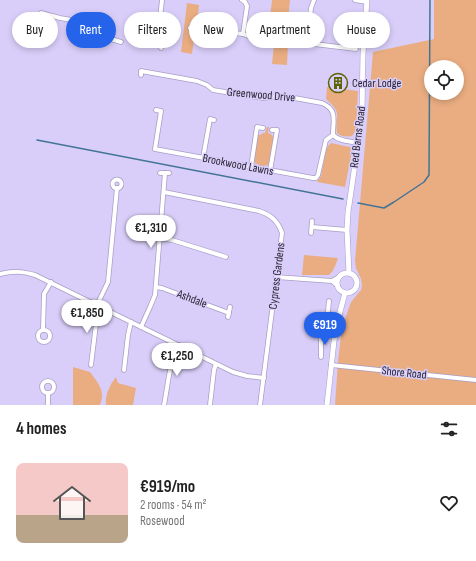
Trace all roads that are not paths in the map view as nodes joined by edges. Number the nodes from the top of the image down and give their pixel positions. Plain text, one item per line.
1 (162, 0) edge
2 (242, 0) edge
3 (314, 0) edge
4 (355, 0) edge
5 (367, 1) edge
6 (161, 12) edge
7 (311, 12) edge
8 (58, 18) edge
9 (238, 33) edge
10 (243, 34) junction
11 (246, 35) edge
12 (121, 42) dead end
13 (325, 45) edge
14 (356, 49) dead end
15 (141, 75) dead end
16 (156, 110) dead end
17 (214, 120) dead end
18 (263, 128) dead end
19 (272, 130) dead end
20 (333, 136) junction
21 (358, 143) junction
22 (203, 158) junction
23 (251, 167) junction
24 (270, 171) junction
25 (160, 173) dead end
26 (117, 188) dead end
27 (164, 192) junction
28 (312, 221) dead end
29 (312, 227) junction
30 (348, 230) junction
31 (311, 233) dead end
32 (160, 238) junction
33 (226, 257) dead end
34 (349, 273) junction
35 (0, 274) edge
36 (276, 277) junction
37 (339, 278) junction
38 (332, 281) junction
39 (50, 282) junction
40 (338, 286) junction
41 (156, 287) junction
42 (345, 293) junction
43 (322, 300) dead end
44 (98, 306) junction
45 (230, 307) dead end
46 (131, 322) junction
47 (141, 327) junction
48 (43, 330) dead end
49 (321, 333) junction
50 (335, 334) junction
51 (179, 345) junction
52 (321, 357) dead end
53 (216, 364) junction
54 (90, 365) dead end
55 (331, 365) junction
56 (124, 370) dead end
57 (264, 378) junction
58 (476, 380) edge
59 (48, 393) dead end
60 (48, 405) edge
61 (164, 405) edge
62 (210, 405) edge
63 (260, 405) edge
64 (327, 405) edge

1 - 6 street
2 - 10 street
3 - 7 street
4 - 5 street
5 - 21 street, Red Barns Road
8 - 12 street
9 - 10 street
10 - 11 street
13 - 14 street
15 - 20 street, Greenwood Drive
16 - 22 street, Brookwood Lawns
17 - 22 street
18 - 23 street
19 - 24 street
20 - 21 street
20 - 24 street, Brookwood Lawns
21 - 30 street, Red Barns Road
22 - 23 street, Brookwood Lawns
23 - 24 street, Brookwood Lawns
25 - 27 street
26 - 44 street
27 - 32 street
27 - 36 street, Cypress Gardens
28 - 29 street
29 - 30 street
29 - 31 street
30 - 34 street, Red Barns Road
32 - 33 street
32 - 41 street
34 - 37 street
34 - 42 street
35 - 39 street
36 - 38 street
36 - 57 street, Cypress Gardens
37 - 38 street
37 - 40 street
38 - 40 street
39 - 44 street
39 - 48 street
40 - 42 street
41 - 45 street, Ashdale
41 - 47 street
42 - 50 street
43 - 49 street
44 - 46 street
44 - 54 street
46 - 47 street
46 - 56 street
47 - 51 street
49 - 50 street
49 - 52 street
50 - 55 street
51 - 53 street
51 - 61 street
53 - 57 street
53 - 62 street
55 - 58 street, Shore Road
55 - 64 street
57 - 63 street, Cypress Gardens
59 - 60 street

